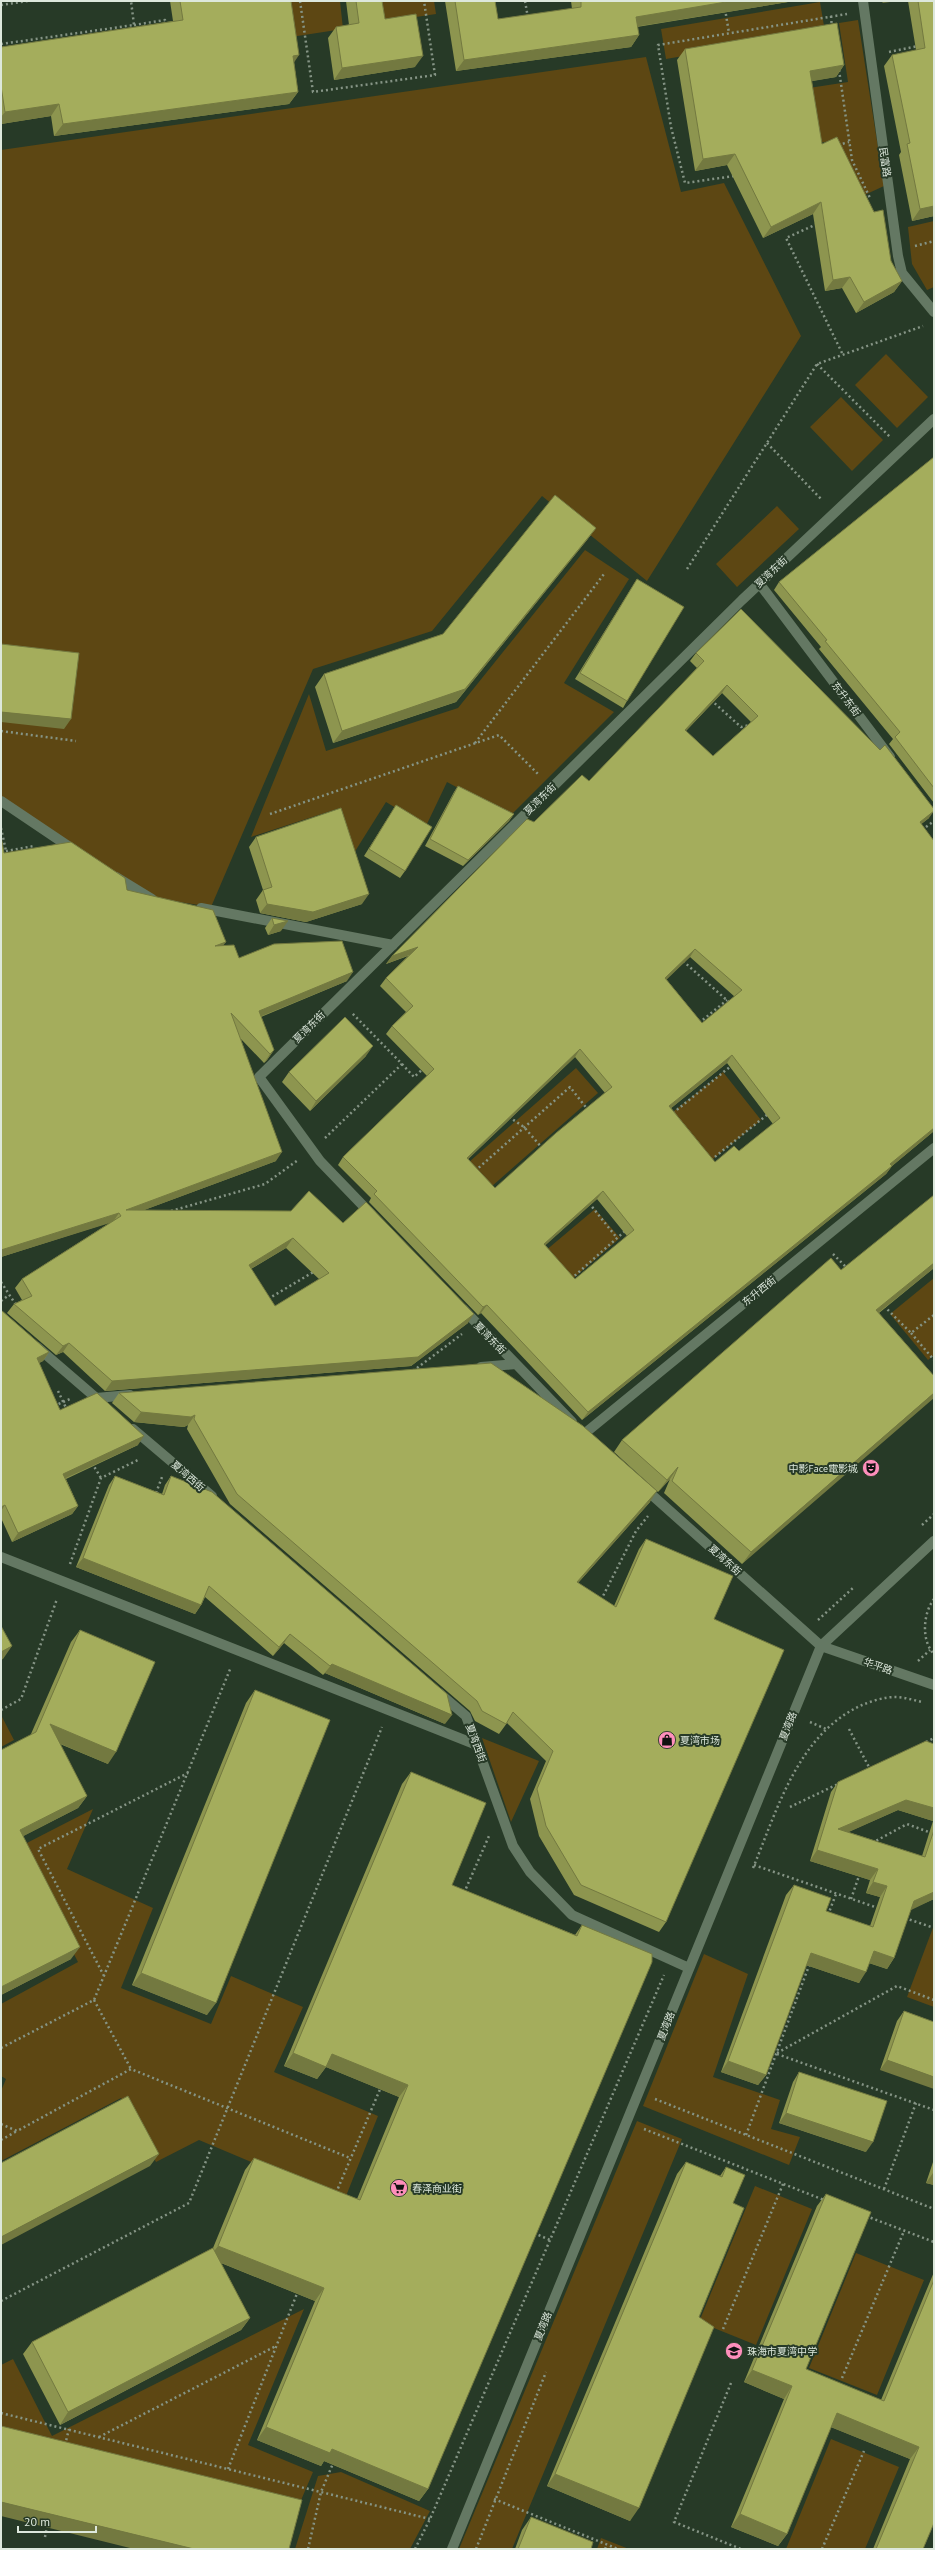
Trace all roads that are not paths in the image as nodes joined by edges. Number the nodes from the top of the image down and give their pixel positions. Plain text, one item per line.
1 (864, 6) edge
2 (934, 312) edge
3 (934, 419) edge
4 (759, 583) junction
5 (895, 763) edge
6 (1, 801) edge
7 (80, 854) edge
8 (105, 870) edge
9 (163, 901) edge
10 (194, 907) edge
11 (392, 945) junction
12 (934, 1148) edge
13 (380, 1223) edge
14 (454, 1300) edge
15 (31, 1342) edge
16 (516, 1364) junction
17 (471, 1368) edge
18 (92, 1394) junction
19 (143, 1394) edge
20 (113, 1412) edge
21 (124, 1422) edge
22 (587, 1437) joint
23 (636, 1481) edge
24 (217, 1501) edge
25 (934, 1541) edge
26 (1, 1557) edge
27 (821, 1646) junction
28 (431, 1685) edge
29 (934, 1685) edge
30 (477, 1745) junction
31 (689, 1968) junction
32 (452, 2549) edge

1 - 2 street, 民富路
3 - 4 street, 夏湾东街
4 - 5 street, 东升东街
4 - 11 street, 夏湾东街
6 - 7 street
8 - 9 street
10 - 11 street
11 - 13 street, 夏湾东街
12 - 22 street, 东升西街
14 - 16 street, 夏湾东街
15 - 18 street
16 - 17 street
16 - 22 street, 夏湾东街
18 - 19 street
18 - 20 street
21 - 24 street, 夏湾西街
23 - 27 street, 夏湾东街
25 - 27 street, 夏湾路
26 - 30 street
27 - 29 street, 华平路
27 - 31 street, 夏湾路
28 - 30 street, 夏湾西街
30 - 31 street, 夏湾西街
31 - 32 street, 夏湾路

